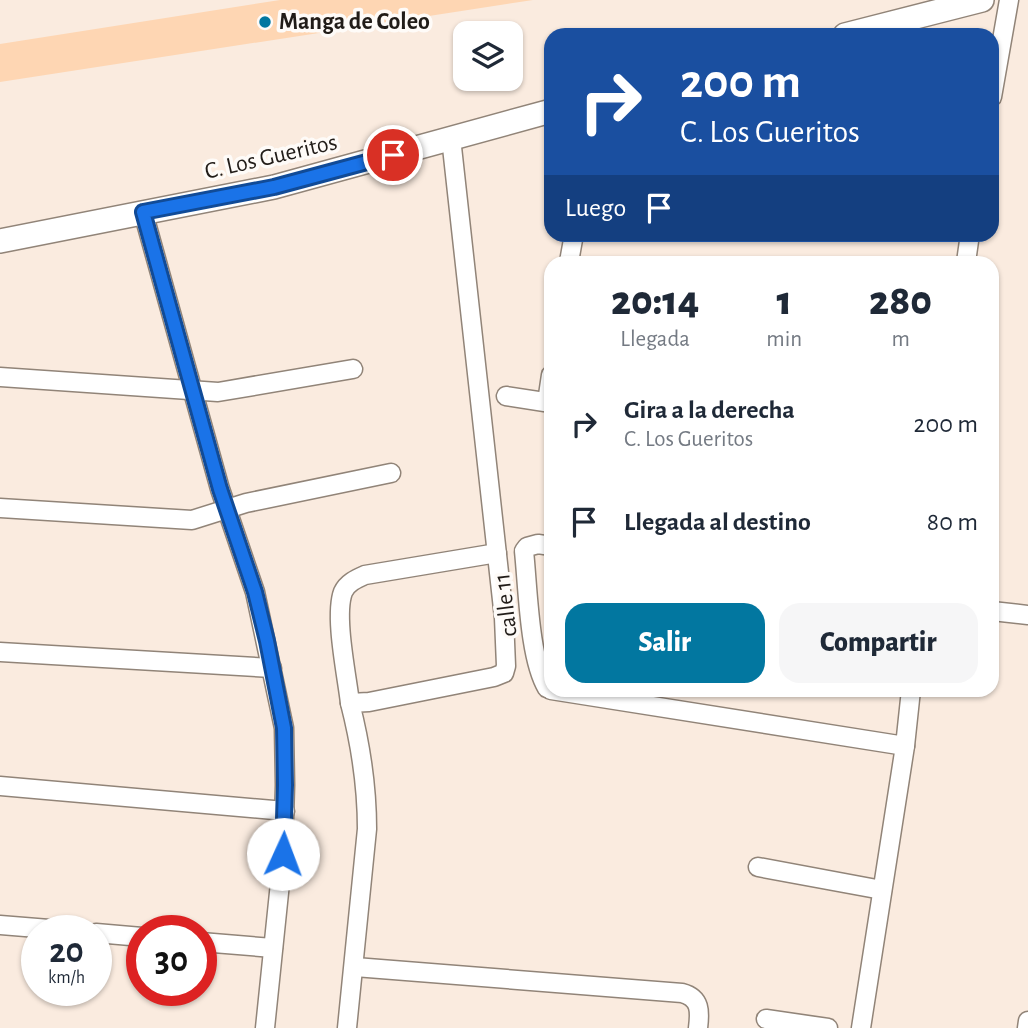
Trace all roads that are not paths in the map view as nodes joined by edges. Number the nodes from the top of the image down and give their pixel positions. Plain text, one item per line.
1 (982, 0) edge
2 (1009, 0) edge
3 (872, 28) edge
4 (999, 57) edge
5 (544, 113) edge
6 (451, 138) junction
7 (143, 212) junction
8 (0, 242) edge
9 (353, 369) dead end
10 (0, 377) edge
11 (192, 391) junction
12 (506, 396) dead end
13 (544, 401) edge
14 (391, 473) dead end
15 (0, 508) edge
16 (226, 509) junction
17 (544, 545) edge
18 (497, 553) junction
19 (999, 612) edge
20 (1028, 615) edge
21 (0, 652) edge
22 (272, 668) junction
23 (544, 684) edge
24 (595, 697) edge
25 (910, 697) edge
26 (350, 703) junction
27 (905, 746) junction
28 (0, 786) edge
29 (285, 811) junction
30 (758, 867) dead end
31 (882, 890) junction
32 (0, 925) edge
33 (21, 927) edge
34 (217, 943) edge
35 (273, 948) junction
36 (355, 967) junction
37 (766, 1019) dead end
38 (1028, 1021) edge
39 (265, 1028) edge
40 (347, 1028) edge
41 (698, 1028) edge
42 (828, 1028) edge
43 (861, 1028) edge
44 (1027, 1028) edge

1 - 3 street
2 - 4 street
5 - 6 street, C. Los Gueritos
6 - 7 street, C. Los Gueritos
6 - 18 street
7 - 8 street, C. Los Gueritos
7 - 11 street
9 - 11 street
10 - 11 street
11 - 16 street
12 - 13 street
14 - 16 street
15 - 16 street
16 - 22 street
17 - 23 street, calle 11
18 - 26 street
18 - 26 street
19 - 20 street
21 - 22 street
22 - 29 street
24 - 27 street, calle 11
25 - 27 street
26 - 36 street
27 - 31 street
28 - 29 street
29 - 35 street
30 - 31 street
31 - 43 street
32 - 33 street
34 - 35 street
35 - 39 street
36 - 40 street
36 - 41 street
37 - 42 street
38 - 44 street

